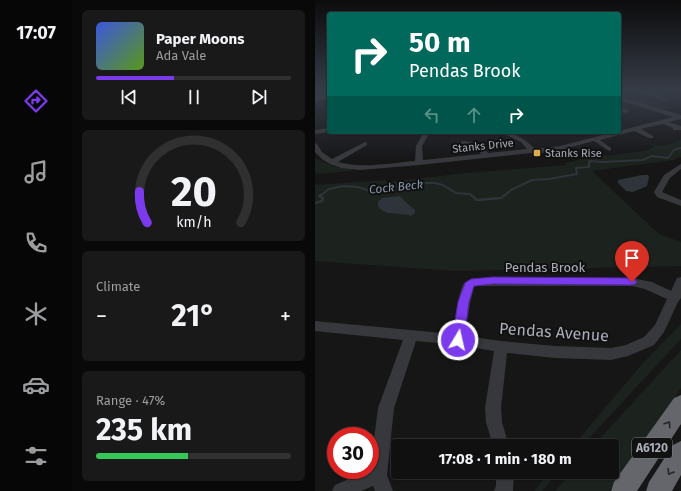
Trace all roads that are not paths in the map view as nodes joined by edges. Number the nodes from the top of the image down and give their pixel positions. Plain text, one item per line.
1 (667, 113) edge
2 (680, 117) edge
3 (664, 122) junction
4 (635, 129) junction
5 (678, 129) edge
6 (327, 130) edge
7 (622, 131) edge
8 (315, 132) edge
9 (426, 134) edge
10 (507, 134) edge
11 (613, 134) edge
12 (596, 140) junction
13 (644, 140) dead end
14 (463, 143) dead end
15 (365, 144) dead end
16 (315, 145) edge
17 (617, 145) dead end
18 (534, 152) junction
19 (486, 156) junction
20 (332, 162) junction
21 (419, 163) junction
22 (681, 166) edge
23 (681, 203) edge
24 (681, 281) edge
25 (675, 298) junction
26 (315, 326) edge
27 (411, 336) junction
28 (458, 340) junction
29 (501, 347) junction
30 (681, 405) edge
31 (499, 439) edge
32 (681, 453) edge
33 (379, 467) edge
34 (379, 478) edge
35 (369, 479) edge
36 (505, 479) edge
37 (341, 491) edge
38 (384, 491) edge
39 (503, 491) edge
40 (623, 491) edge
41 (658, 491) edge

1 - 2 street
2 - 3 street, Stanks Drive
3 - 4 street, Stanks Drive
3 - 5 street
4 - 7 street, Stanks Drive
4 - 13 street
6 - 8 street
9 - 21 street
10 - 18 street
11 - 12 street, Stanks Drive
12 - 17 street
12 - 18 street, Stanks Drive
14 - 19 street
15 - 20 street
16 - 20 street, Stanks Drive
18 - 19 street, Stanks Drive
19 - 21 street, Stanks Drive
20 - 21 street, Stanks Drive
22 - 23 street
24 - 25 street, Pendas Avenue
25 - 28 street, Pendas Brook
25 - 29 street, Pendas Avenue
26 - 27 street, Pendas Avenue
27 - 28 street, Pendas Avenue
27 - 33 street
28 - 29 street, Pendas Avenue
29 - 31 street
40 -> 30 highway, A6120
32 -> 41 highway, A6120
34 - 38 street
35 - 37 street
36 - 39 street

